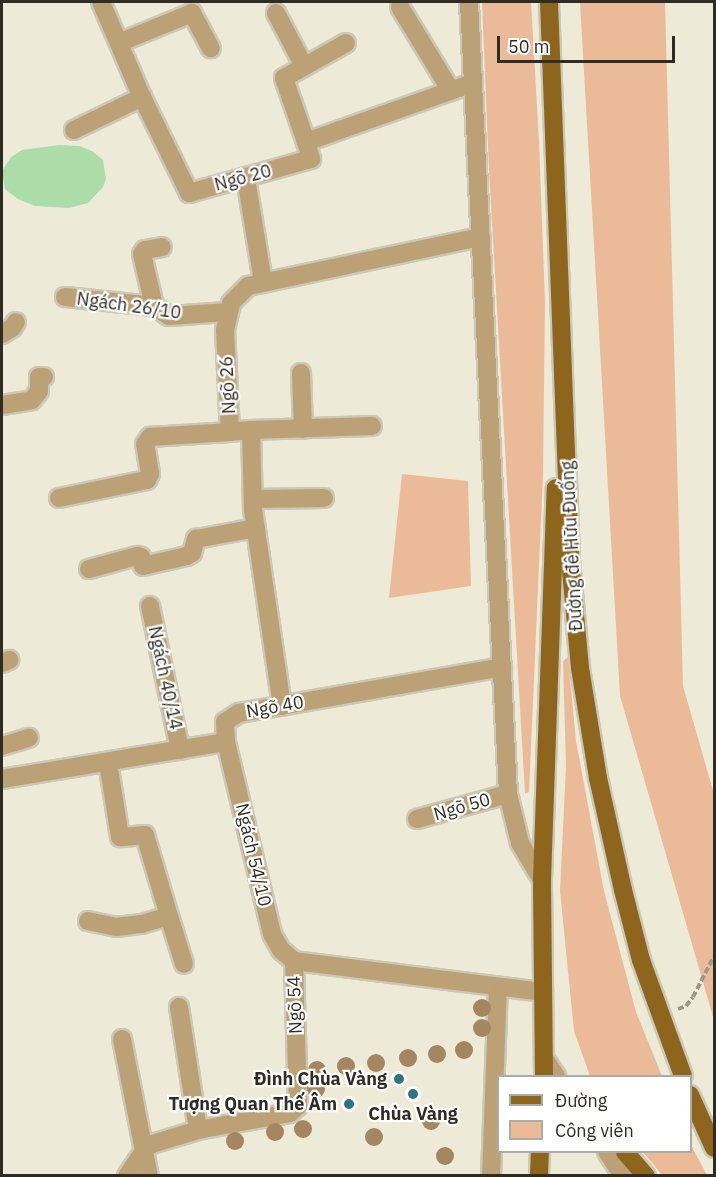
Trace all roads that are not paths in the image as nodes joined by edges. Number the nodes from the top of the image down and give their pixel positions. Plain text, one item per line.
1 (101, 2) edge
2 (469, 2) edge
3 (549, 2) edge
4 (400, 7) dead end
5 (276, 13) dead end
6 (121, 42) junction
7 (346, 43) dead end
8 (212, 48) dead end
9 (304, 66) junction
10 (473, 83) junction
11 (451, 91) junction
12 (142, 96) junction
13 (74, 130) dead end
14 (306, 142) junction
15 (246, 178) junction
16 (481, 237) junction
17 (162, 247) dead end
18 (263, 282) junction
19 (65, 297) dead end
20 (154, 306) junction
21 (228, 312) junction
22 (16, 322) dead end
23 (2, 334) edge
24 (562, 343) junction
25 (301, 373) dead end
26 (44, 376) dead end
27 (2, 405) edge
28 (372, 426) dead end
29 (303, 429) junction
30 (251, 430) junction
31 (230, 432) junction
32 (59, 498) dead end
33 (324, 498) dead end
34 (253, 499) junction
35 (256, 528) junction
36 (89, 569) dead end
37 (150, 606) dead end
38 (502, 667) junction
39 (282, 705) junction
40 (29, 738) dead end
41 (226, 742) junction
42 (2, 746) edge
43 (180, 750) junction
44 (108, 762) junction
45 (2, 779) edge
46 (508, 794) junction
47 (417, 819) dead end
48 (542, 880) junction
49 (169, 916) junction
50 (88, 921) dead end
51 (294, 961) junction
52 (184, 964) dead end
53 (498, 987) junction
54 (543, 992) junction
55 (179, 1007) dead end
56 (122, 1039) dead end
57 (544, 1067) edge
58 (682, 1075) edge
59 (692, 1099) edge
60 (198, 1130) junction
61 (714, 1148) edge
62 (144, 1152) junction
63 (540, 1153) edge
64 (608, 1153) edge
65 (626, 1153) edge
66 (127, 1176) edge
67 (149, 1176) edge
68 (491, 1176) edge
69 (539, 1176) edge
70 (623, 1176) edge
71 (645, 1176) edge

1 - 6 street, Ngõ 20
2 - 10 street
3 - 24 main road, Đường đê Hữu Đuống
4 - 11 street
5 - 9 street
6 - 8 street
6 - 12 street, Ngõ 20
7 - 9 street
9 - 14 street
10 - 11 street
10 - 16 street
11 - 14 street
12 - 13 street
12 - 15 street, Ngõ 20
14 - 15 street, Ngõ 20
15 - 18 street
16 - 18 street
16 - 38 street
17 - 20 street
18 - 21 street
19 - 20 street, Ngách 26/10
20 - 21 street, Ngách 26/10
21 - 31 street, Ngõ 26
22 - 23 street
24 - 48 main road
24 - 58 main road, Đường đê Hữu Đuống
25 - 29 street
26 - 27 street
28 - 29 street
29 - 30 street
30 - 31 street, Ngõ 26
30 - 34 street, Ngõ 26
31 - 32 street
33 - 34 street
34 - 35 street, Ngõ 26
35 - 36 street
35 - 39 street, Ngõ 26
37 - 43 street, Ngách 40/14
38 - 39 street, Ngõ 40
38 - 46 street
39 - 41 street, Ngõ 40
40 - 42 street
41 - 43 street
41 - 51 street, Ngách 54/10
43 - 44 street
44 - 45 street
44 - 49 street
46 - 47 street, Ngõ 50
46 - 48 street
48 - 54 main road
49 - 50 street
49 - 52 street
51 - 53 street, Ngõ 54
51 - 60 street, Ngõ 54
53 - 54 street, Ngõ 54
53 - 68 street
54 - 57 main road
55 - 60 street
56 - 62 street
59 - 61 main road
60 - 62 street, Ngõ 54
62 - 66 street, Ngõ 54
62 - 67 street
63 - 69 main road
64 - 70 street
65 - 71 main road

